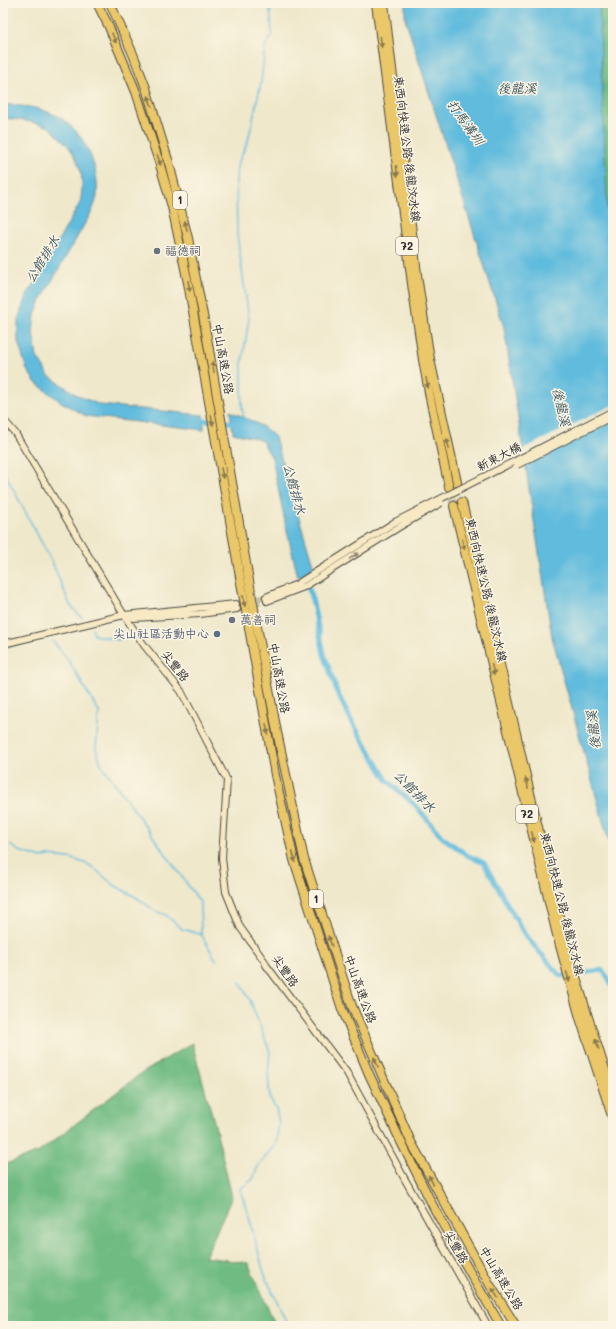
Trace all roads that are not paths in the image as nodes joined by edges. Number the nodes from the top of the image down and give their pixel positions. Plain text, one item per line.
1 (97, 3) edge
2 (110, 3) edge
3 (376, 3) edge
4 (384, 3) edge
5 (613, 411) edge
6 (613, 416) edge
7 (3, 419) edge
8 (457, 482) tunnel mouth
9 (449, 487) tunnel mouth
10 (397, 525) junction
11 (320, 574) junction
12 (237, 606) tunnel mouth
13 (124, 615) junction
14 (3, 644) edge
15 (613, 1094) edge
16 (613, 1119) edge
17 (488, 1326) edge
18 (501, 1326) edge
19 (516, 1326) edge

1 -> 18 highway, 中山高速公路 / 1
19 -> 2 highway, 中山高速公路 / 1
3 -> 9 highway, 東西向快速公路 後龍汶水線 / 72
8 -> 4 highway, 東西向快速公路 後龍汶水線 / 72
5 - 10 street, 新東大橋, bridge
6 - 10 street, 新東大橋, bridge
7 - 13 street, 尖豐路
10 - 11 street
11 - 11 street
12 - 13 street
13 - 14 street
13 - 17 street, 尖豐路
15 -> 16 highway, 東西向快速公路 後龍汶水線 / 72

